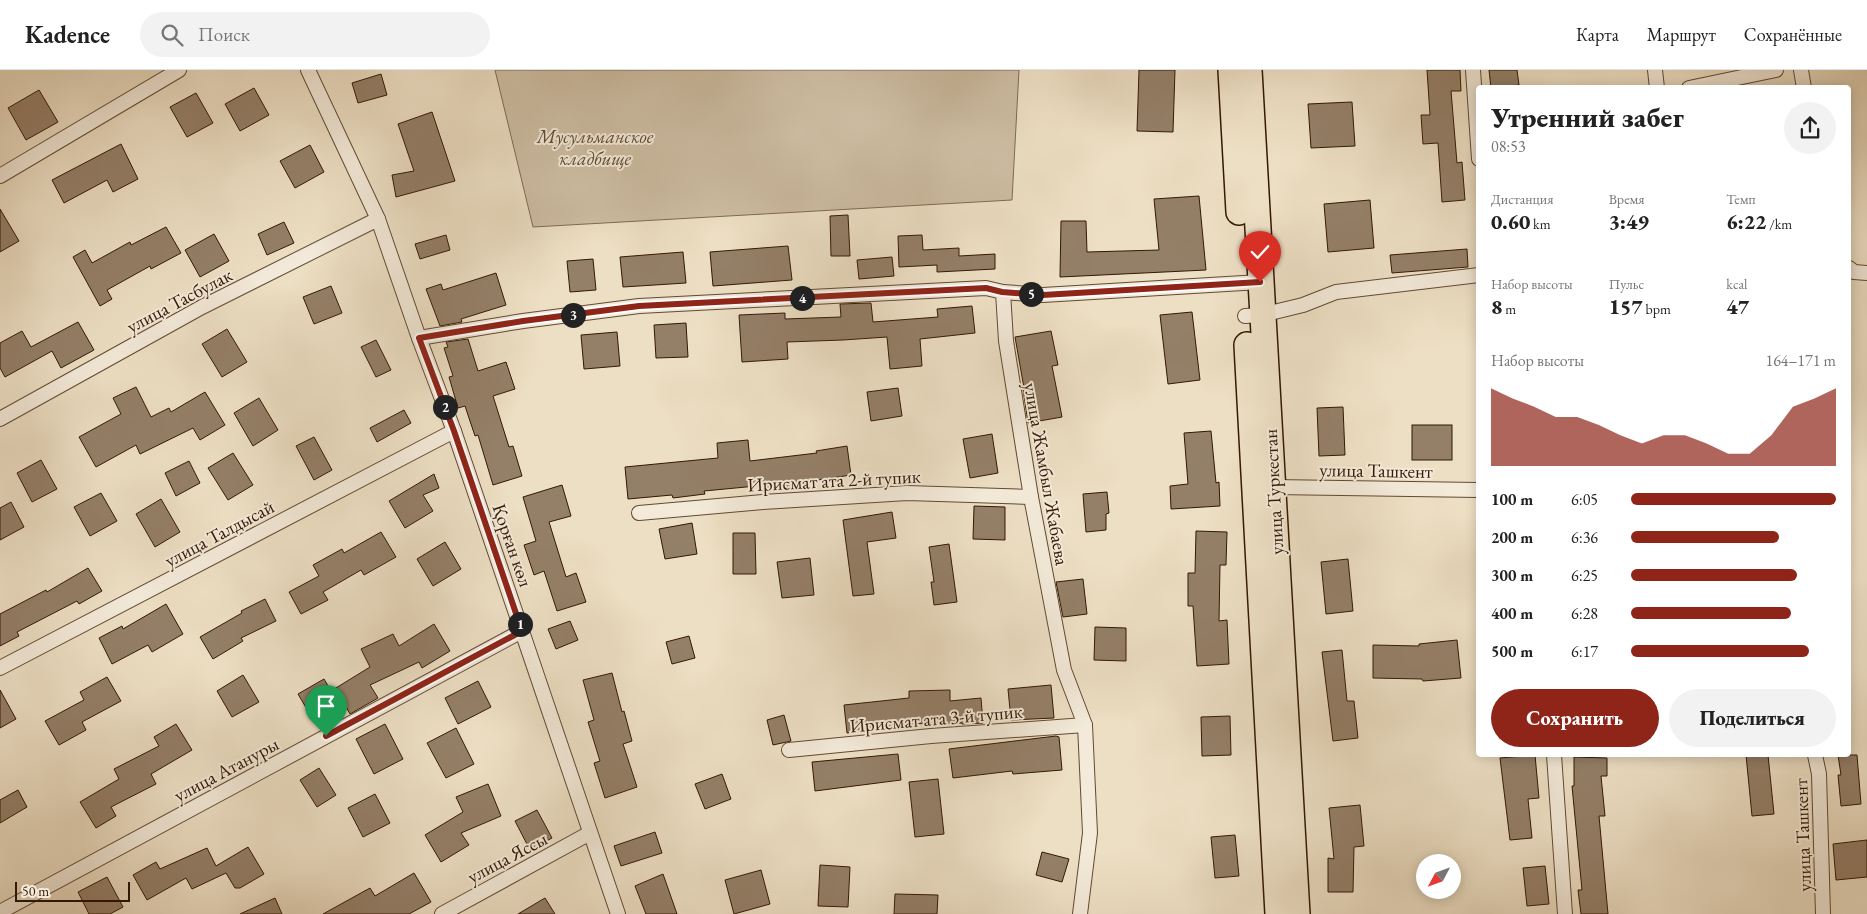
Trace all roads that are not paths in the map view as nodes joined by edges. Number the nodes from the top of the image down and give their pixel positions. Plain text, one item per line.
1 (179, 70) edge
2 (308, 70) edge
3 (1231, 70) edge
4 (1249, 70) edge
5 (1473, 70) edge
6 (1655, 70) edge
7 (1776, 70) edge
8 (1801, 70) edge
9 (1657, 85) edge
10 (1704, 85) edge
11 (1804, 85) edge
12 (1476, 114) edge
13 (0, 176) edge
14 (378, 219) junction
15 (1851, 270) edge
16 (1867, 273) edge
17 (1476, 275) edge
18 (1252, 283) junction
19 (1002, 292) junction
20 (1254, 316) junction
21 (419, 338) junction
22 (0, 419) edge
23 (454, 431) junction
24 (1273, 487) junction
25 (1476, 490) edge
26 (1031, 497) junction
27 (639, 513) dead end
28 (522, 631) junction
29 (0, 668) edge
30 (1085, 725) junction
31 (789, 750) dead end
32 (1554, 757) edge
33 (1815, 757) edge
34 (590, 833) junction
35 (0, 912) edge
36 (442, 914) edge
37 (618, 914) edge
38 (1080, 914) edge
39 (1278, 914) edge
40 (1297, 914) edge
41 (1565, 914) edge
42 (1823, 914) edge

1 - 13 street
2 - 14 street, Қорған көл
3 - 18 highway, улица Туркестан
4 - 18 highway, улица Туркестан
5 - 12 street
6 - 9 street
7 - 10 street
8 - 11 street
14 - 21 street, Қорған көл
14 - 22 street, улица Тасбулак
15 - 16 street
17 - 20 street
18 - 19 street
18 - 20 highway, улица Туркестан
19 - 21 street
19 - 26 street, улица Жамбыл Жабаева
20 - 24 highway, улица Туркестан
20 - 39 highway, улица Туркестан
21 - 23 street, Қорған көл
23 - 28 street, Қорған көл
23 - 29 street, улица Талдысай
24 - 25 street, улица Ташкент
24 - 40 highway, улица Туркестан
26 - 27 street, Ирисмат ата 2-й тупик
26 - 30 street, улица Жамбыл Жабаева
28 - 34 street, Қорған көл
28 - 35 street, улица Атануры
30 - 31 street, Ирисмат ата 3-й тупик
30 - 38 street, улица Жамбыл Жабаева
32 - 41 street
33 - 42 street, улица Ташкент
34 - 36 street, улица Яссы
34 - 37 street, Қорған көл

